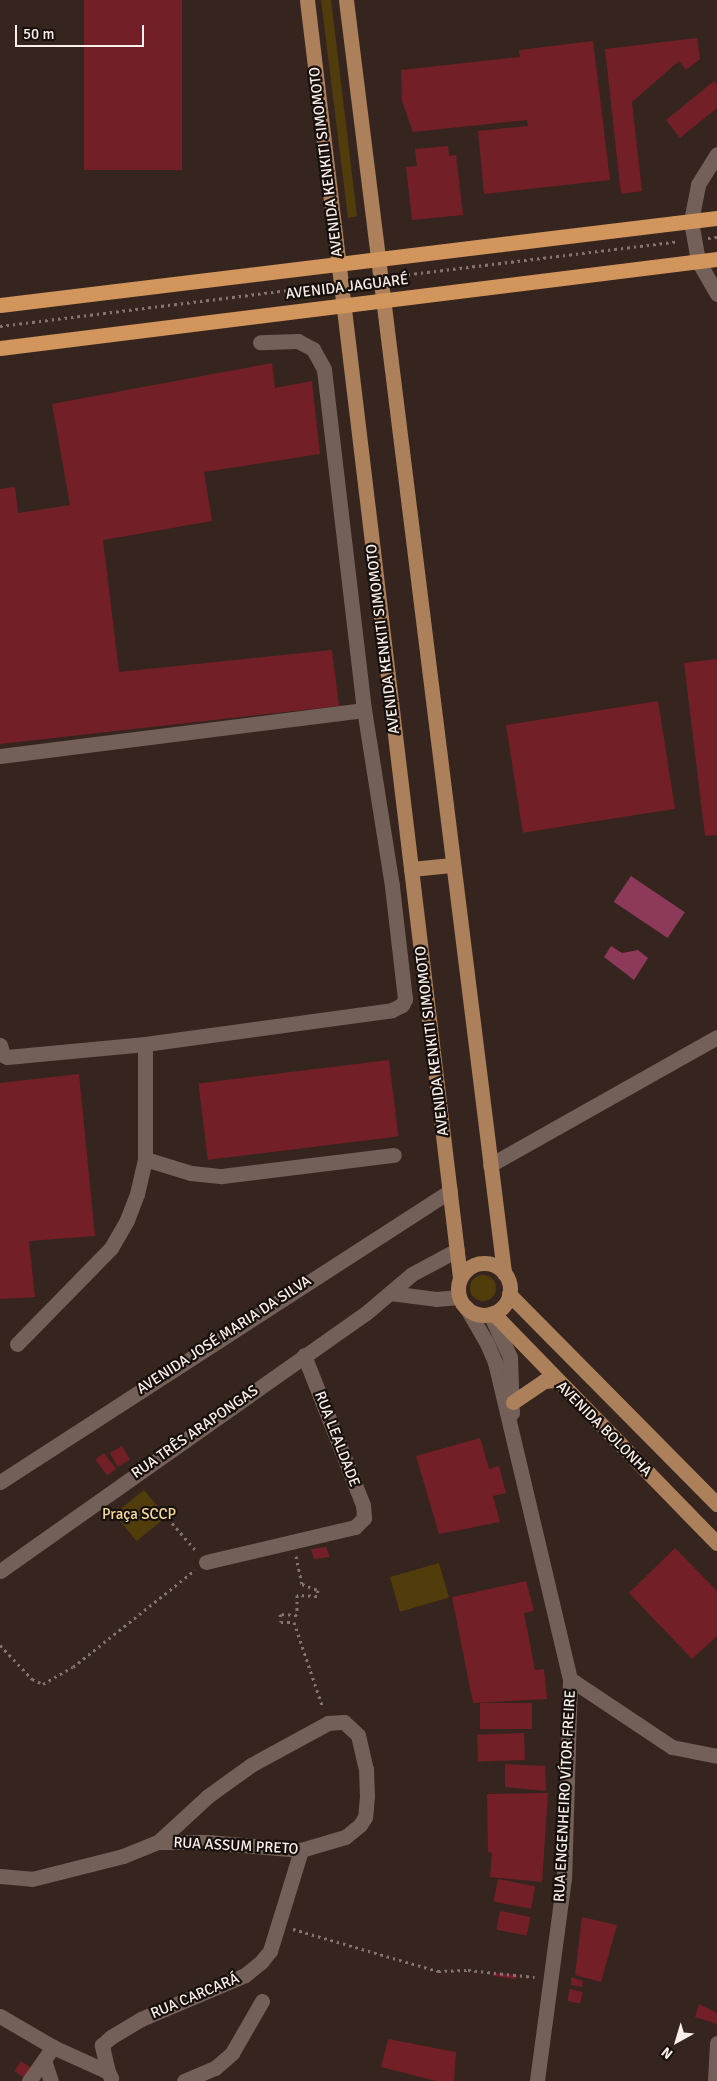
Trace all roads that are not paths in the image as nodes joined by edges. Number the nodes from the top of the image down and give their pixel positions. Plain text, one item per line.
1 (306, 0) edge
2 (346, 0) edge
3 (717, 154) edge
4 (717, 218) edge
5 (691, 221) junction
6 (377, 259) junction
7 (717, 259) edge
8 (698, 261) junction
9 (339, 263) junction
10 (717, 294) edge
11 (382, 300) junction
12 (0, 305) edge
13 (344, 305) junction
14 (260, 342) dead end
15 (0, 348) edge
16 (364, 710) junction
17 (0, 756) edge
18 (452, 865) junction
19 (411, 869) junction
20 (717, 1037) edge
21 (145, 1044) junction
22 (0, 1045) edge
23 (394, 1154) dead end
24 (145, 1159) junction
25 (490, 1165) junction
26 (450, 1191) junction
27 (457, 1250) junction
28 (504, 1273) junction
29 (460, 1278) junction
30 (390, 1293) junction
31 (509, 1294) junction
32 (462, 1302) junction
33 (491, 1313) junction
34 (17, 1344) dead end
35 (304, 1355) junction
36 (555, 1380) junction
37 (513, 1402) junction
38 (510, 1427) junction
39 (0, 1482) edge
40 (717, 1504) edge
41 (717, 1544) edge
42 (205, 1562) road end
43 (0, 1571) edge
44 (570, 1679) junction
45 (717, 1756) edge
46 (158, 1842) junction
47 (301, 1850) junction
48 (0, 1876) edge
49 (262, 2001) dead end
50 (0, 2016) edge
51 (53, 2047) junction
52 (716, 2047) edge
53 (44, 2060) junction
54 (111, 2077) edge
55 (29, 2081) edge
56 (50, 2081) edge
57 (184, 2081) edge
58 (537, 2081) edge
59 (715, 2081) edge

1 - 9 main road, AVENIDA KENKITI SIMOMOTO
2 - 6 main road
3 - 5 street
4 - 5 highway, AVENIDA JAGUARÉ
5 - 6 highway, AVENIDA JAGUARÉ
5 - 8 street
6 - 9 highway, AVENIDA JAGUARÉ
6 - 11 main road
7 - 8 highway, AVENIDA JAGUARÉ
8 - 10 street
8 - 11 highway, AVENIDA JAGUARÉ
9 - 12 highway, AVENIDA JAGUARÉ
9 - 13 main road, AVENIDA KENKITI SIMOMOTO
11 - 13 highway, AVENIDA JAGUARÉ
11 - 18 main road
13 - 15 highway, AVENIDA JAGUARÉ
13 - 19 main road, AVENIDA KENKITI SIMOMOTO
14 - 16 street
16 - 17 street
16 - 21 street
18 - 19 main road
18 - 25 main road
19 - 26 main road, AVENIDA KENKITI SIMOMOTO
20 - 25 street
21 - 22 street
21 - 24 street
23 - 24 street
24 - 34 street
25 - 28 main road
26 - 27 main road, AVENIDA KENKITI SIMOMOTO
26 - 39 street, AVENIDA JOSÉ MARIA DA SILVA
27 - 29 main road, AVENIDA KENKITI SIMOMOTO
27 - 30 street
28 - 29 main road
28 - 31 main road
29 - 32 main road
30 - 32 street
30 - 35 street, RUA TRÊS ARAPONGAS
31 - 33 main road
31 - 40 main road, AVENIDA BOLONHA
32 - 33 main road
32 - 38 street, RUA ENGENHEIRO VÍTOR FREIRE
33 - 36 main road, AVENIDA BOLONHA
33 - 37 street, RUA ENGENHEIRO VÍTOR FREIRE
35 - 42 street, RUA LEALDADE
35 - 43 street, RUA TRÊS ARAPONGAS
36 - 37 main road
36 - 41 main road, AVENIDA BOLONHA
37 - 38 street, RUA ENGENHEIRO VÍTOR FREIRE
38 - 44 street, RUA ENGENHEIRO VÍTOR FREIRE
44 - 45 street
44 - 58 street, RUA ENGENHEIRO VÍTOR FREIRE
46 - 47 street, RUA ASSUM PRETO
46 - 47 street, RUA ASSUM PRETO
46 - 48 street, RUA ASSUM PRETO
47 - 54 street, RUA CARCARÁ
49 - 57 street
50 - 51 street
51 - 53 street
51 - 54 street
52 - 59 street
53 - 55 street
53 - 56 street

